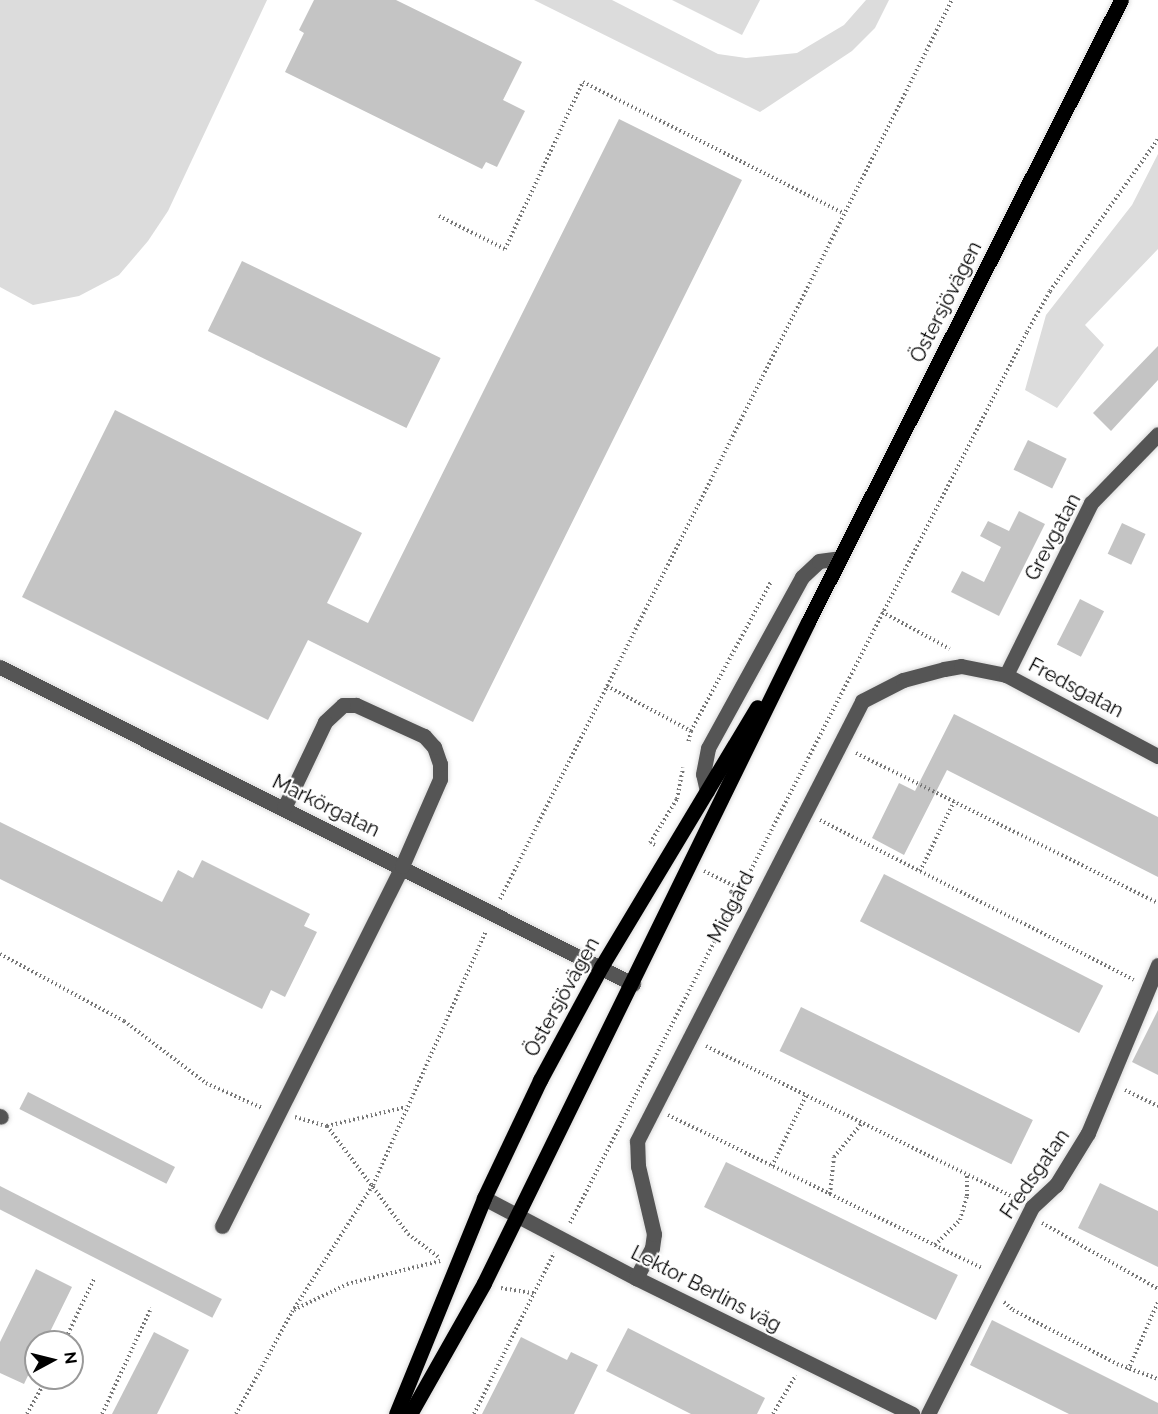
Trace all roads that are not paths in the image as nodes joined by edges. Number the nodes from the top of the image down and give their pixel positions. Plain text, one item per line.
1 (1121, 0) edge
2 (1158, 434) edge
3 (840, 558) junction
4 (808, 622) junction
5 (0, 667) edge
6 (1006, 675) junction
7 (1158, 756) edge
8 (707, 791) junction
9 (284, 808) junction
10 (402, 866) junction
11 (1158, 965) edge
12 (601, 967) junction
13 (633, 984) junction
14 (484, 1198) junction
15 (516, 1214) junction
16 (222, 1226) dead end
17 (636, 1278) junction
18 (396, 1414) edge
19 (410, 1414) edge
20 (912, 1414) edge
21 (928, 1414) edge

1 - 3 main road, Östersjövägen
2 - 6 street, Grevgatan
3 - 4 main road, Östersjövägen
3 - 8 street
4 - 8 main road, Östersjövägen
4 - 13 main road, Östersjövägen
5 - 9 street, Markörgatan
6 - 7 street, Fredsgatan
6 - 17 street, Midgård
8 - 12 main road, Östersjövägen
9 - 10 street, Markörgatan
9 - 10 street
10 - 12 street, Markörgatan
10 - 16 street
11 - 21 street, Fredsgatan
12 - 13 street, Markörgatan
12 - 14 main road, Östersjövägen
13 - 15 main road, Östersjövägen
14 - 15 street, Lektor Berlins väg
14 - 18 main road, Östersjövägen
15 - 17 street, Lektor Berlins väg
15 - 19 main road, Östersjövägen
17 - 20 street, Lektor Berlins väg

